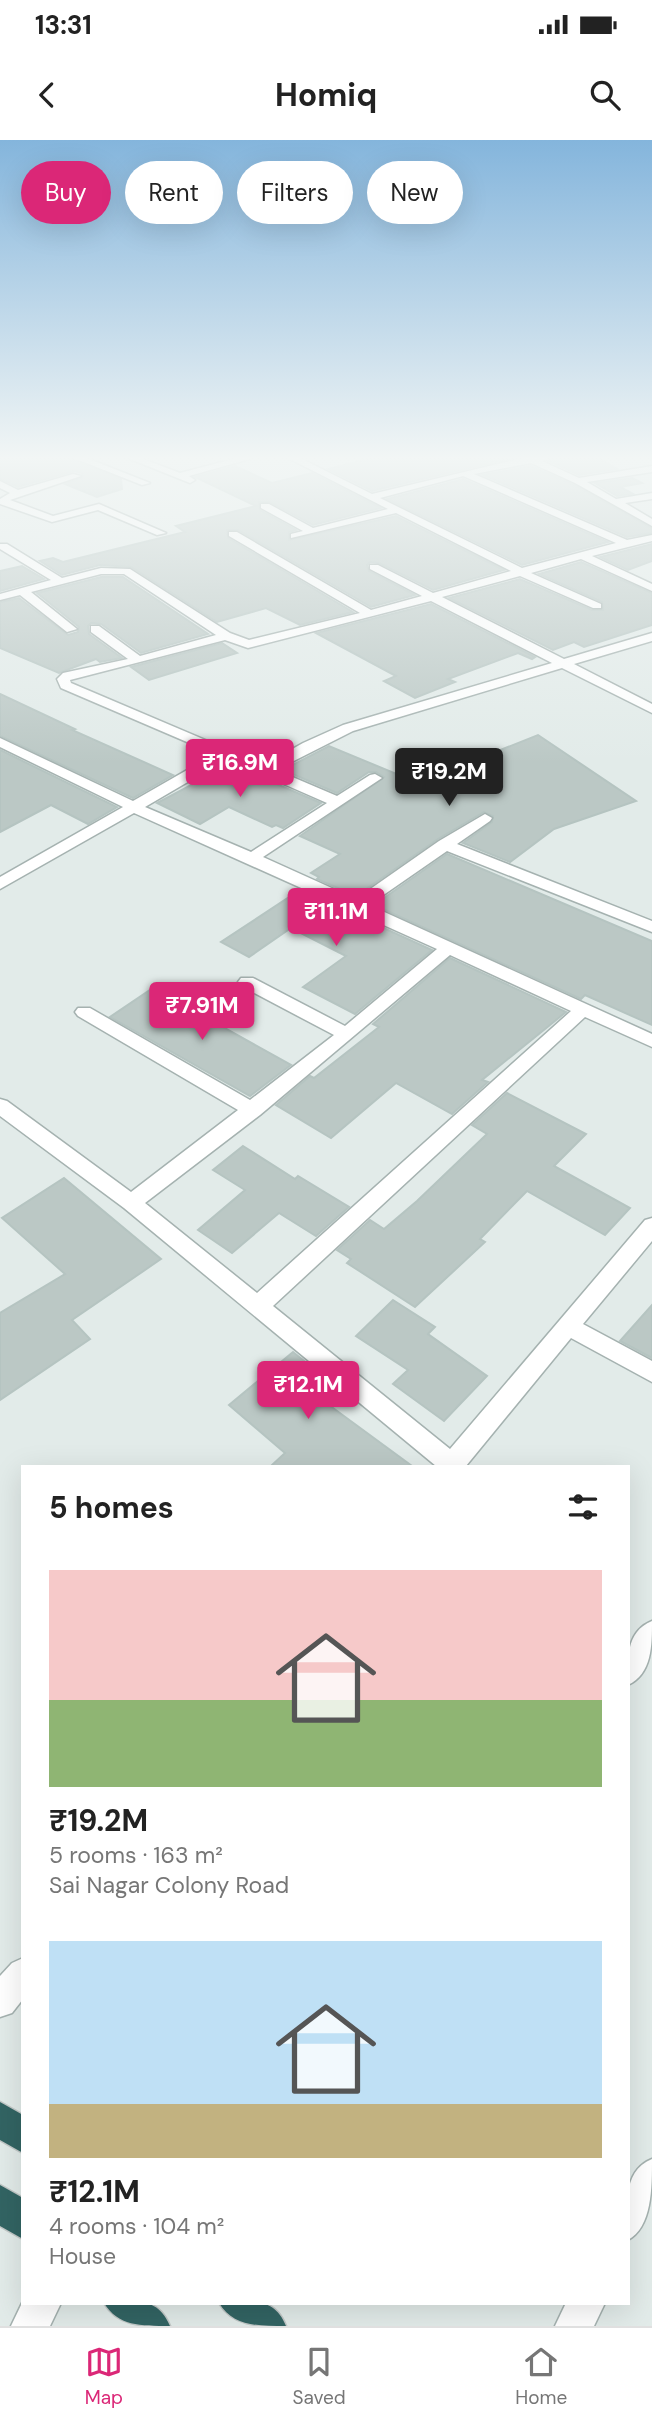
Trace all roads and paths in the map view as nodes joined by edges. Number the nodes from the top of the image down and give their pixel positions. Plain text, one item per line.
1 (25, 559) edge
2 (276, 559) edge
3 (495, 559) edge
4 (572, 559) edge
5 (590, 559) edge
6 (374, 567) dead end
7 (521, 572) junction
8 (60, 581) junction
9 (652, 588) edge
10 (22, 591) junction
11 (0, 597) edge
12 (431, 597) junction
13 (597, 606) dead end
14 (370, 614) junction
15 (71, 629) dead end
16 (95, 629) dead end
17 (226, 636) junction
18 (652, 637) edge
19 (138, 660) junction
20 (562, 663) junction
21 (652, 709) edge
22 (0, 743) edge
23 (226, 754) junction
24 (266, 770) junction
25 (375, 778) dead end
26 (338, 802) junction
27 (135, 808) junction
28 (485, 818) dead end
29 (444, 844) junction
30 (252, 858) junction
31 (0, 866) edge
32 (17, 874) junction
33 (0, 884) edge
34 (357, 906) junction
35 (652, 927) edge
36 (449, 948) junction
37 (247, 982) dead end
38 (582, 1010) junction
39 (84, 1012) dead end
40 (347, 1034) junction
41 (652, 1041) edge
42 (0, 1106) edge
43 (253, 1110) junction
44 (131, 1203) junction
45 (652, 1226) edge
46 (258, 1306) junction
47 (570, 1327) junction
48 (652, 1372) edge
49 (451, 1465) edge
50 (453, 1465) edge
51 (652, 1634) edge
52 (630, 1668) edge
53 (21, 1976) edge
54 (0, 2001) edge
55 (0, 2119) edge
56 (21, 2135) edge
57 (652, 2177) edge
58 (0, 2203) edge
59 (630, 2218) edge
60 (21, 2219) edge
61 (41, 2305) edge
62 (126, 2305) edge
63 (241, 2305) edge
64 (585, 2305) edge
65 (30, 2326) edge
66 (151, 2326) edge
67 (267, 2326) edge
68 (574, 2326) edge

1 - 8 street
2 - 14 street
3 - 7 street
4 - 7 street
5 - 9 street
6 - 12 street
7 - 12 street
7 - 13 street
8 - 10 street
8 - 17 street
10 - 11 street
10 - 15 street
12 - 14 street
12 - 20 street
14 - 17 street
16 - 19 street
17 - 19 street
18 - 20 street
19 - 23 street
20 - 21 street
20 - 24 street
22 - 27 street
23 - 24 street
23 - 27 street
24 - 26 street
25 - 26 street
26 - 30 street
27 - 30 street
27 - 32 street
28 - 29 street
29 - 34 street
29 - 35 street
30 - 34 street
31 - 32 street
32 - 33 street
34 - 36 street
36 - 38 street
36 - 40 street
37 - 40 street
38 - 41 street
38 - 46 street
39 - 43 street
40 - 43 street
42 - 44 street
43 - 44 street
44 - 46 street
45 - 47 street
46 - 49 street
47 - 48 street
47 - 50 street
51 - 52 street
53 - 54 street
55 - 56 highway
57 - 59 street
58 - 60 highway
61 - 65 street
62 - 66 highway
63 - 67 highway
64 - 68 street

